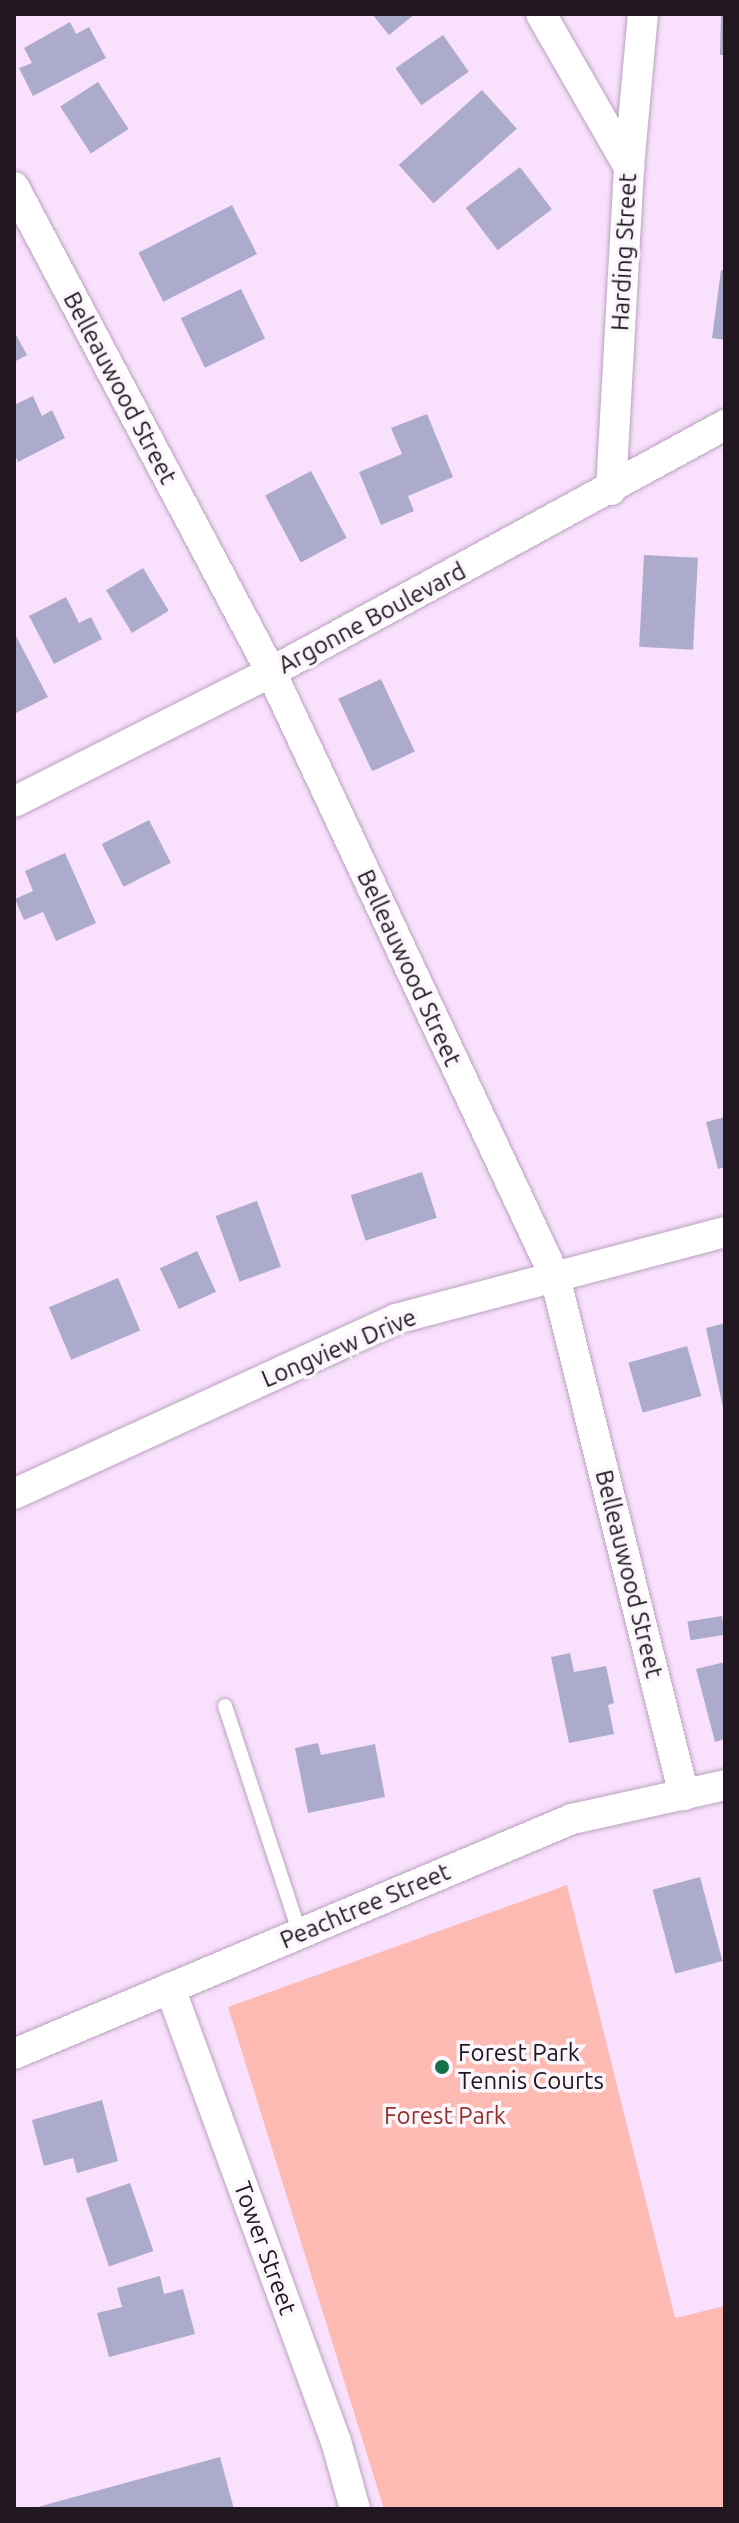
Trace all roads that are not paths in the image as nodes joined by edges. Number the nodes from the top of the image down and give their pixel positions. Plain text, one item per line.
1 (541, 14) edge
2 (643, 14) edge
3 (629, 167) junction
4 (14, 187) edge
5 (725, 425) edge
6 (611, 490) junction
7 (271, 672) junction
8 (14, 802) edge
9 (725, 1232) edge
10 (555, 1277) junction
11 (14, 1494) edge
12 (225, 1706) dead end
13 (725, 1785) edge
14 (684, 1795) junction
15 (300, 1934) junction
16 (170, 1988) junction
17 (14, 2054) edge
18 (355, 2509) edge

1 - 3 street
2 - 3 street, Harding Street
3 - 6 street, Harding Street
4 - 7 street, Belleauwood Street
5 - 6 street, Argonne Boulevard
6 - 7 street, Argonne Boulevard
7 - 8 street, Argonne Boulevard
7 - 10 street, Belleauwood Street
9 - 10 street, Longview Drive
10 - 11 street, Longview Drive
10 - 14 street, Belleauwood Street
12 - 15 lane
13 - 14 street, Peachtree Street
14 - 15 street, Peachtree Street
15 - 16 street, Peachtree Street
16 - 17 street, Peachtree Street
16 - 18 street, Tower Street

